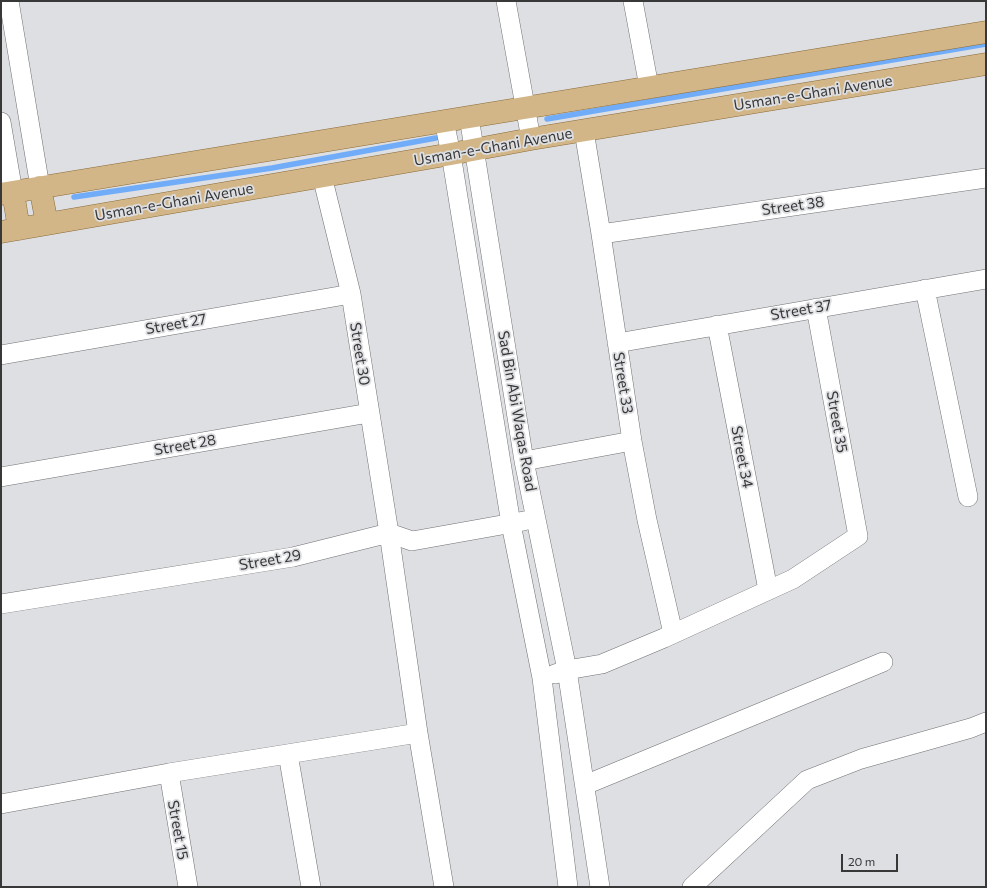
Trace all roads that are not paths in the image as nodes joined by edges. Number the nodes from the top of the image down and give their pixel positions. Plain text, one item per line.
1 (9, 1) edge
2 (506, 1) edge
3 (633, 1) edge
4 (986, 32) edge
5 (986, 64) edge
6 (649, 87) junction
7 (524, 107) junction
8 (469, 117) junction
9 (444, 121) junction
10 (1, 122) edge
11 (584, 131) junction
12 (531, 139) junction
13 (474, 150) junction
14 (451, 154) junction
15 (322, 176) junction
16 (986, 178) edge
17 (40, 187) junction
18 (7, 193) edge
19 (47, 224) junction
20 (10, 231) edge
21 (601, 234) junction
22 (986, 278) edge
23 (925, 289) junction
24 (350, 294) junction
25 (816, 308) junction
26 (718, 325) junction
27 (617, 343) junction
28 (1, 355) edge
29 (369, 413) junction
30 (632, 441) junction
31 (524, 461) junction
32 (1, 477) edge
33 (968, 497) dead end
34 (536, 519) junction
35 (511, 524) junction
36 (389, 533) junction
37 (768, 590) junction
38 (2, 600) edge
39 (673, 634) junction
40 (883, 662) dead end
41 (567, 670) junction
42 (542, 678) junction
43 (986, 722) edge
44 (418, 733) junction
45 (288, 754) junction
46 (169, 773) junction
47 (585, 785) junction
48 (1, 804) edge
49 (188, 887) edge
50 (311, 887) edge
51 (444, 887) edge
52 (568, 887) edge
53 (600, 887) edge
54 (692, 887) edge

1 - 17 street
2 - 7 street
3 - 6 street
4 - 6 main road
5 - 11 main road, Usman-e-Ghani Avenue
6 - 7 main road
7 - 8 main road
7 - 12 street
8 - 9 main road
8 - 13 street, Sad Bin Abi Waqas Road
9 - 14 street, Sad Bin Abi Waqas Road
9 - 17 main road
10 - 18 street
11 - 12 main road, Usman-e-Ghani Avenue
11 - 21 street, Street 33
12 - 13 main road, Usman-e-Ghani Avenue
13 - 14 main road, Usman-e-Ghani Avenue
13 - 31 street, Sad Bin Abi Waqas Road
14 - 15 main road, Usman-e-Ghani Avenue
14 - 35 street, Sad Bin Abi Waqas Road
15 - 19 main road, Usman-e-Ghani Avenue
15 - 24 street, Street 30
16 - 21 street, Street 38
17 - 18 main road
17 - 19 main road
18 - 20 main road
19 - 20 main road, Usman-e-Ghani Avenue
21 - 27 street, Street 33
22 - 23 street, Street 37
23 - 25 street, Street 37
23 - 33 street
24 - 28 street, Street 27
24 - 29 street, Street 30
25 - 26 street, Street 37
25 - 37 street, Street 35
26 - 27 street, Street 37
26 - 37 street, Street 34
27 - 30 street, Street 33
29 - 32 street, Street 28
29 - 36 street, Street 30
30 - 31 street
30 - 39 street, Street 33
31 - 34 street, Sad Bin Abi Waqas Road
34 - 35 street
34 - 41 street, Sad Bin Abi Waqas Road
35 - 36 street
35 - 42 street, Sad Bin Abi Waqas Road
36 - 38 street, Street 29
36 - 44 street, Street 30
37 - 39 street
39 - 41 street
40 - 47 street
41 - 42 street
41 - 47 street, Sad Bin Abi Waqas Road
42 - 52 street, Sad Bin Abi Waqas Road
43 - 54 street
44 - 45 street
44 - 51 street, Street 30
45 - 46 street
45 - 50 street
46 - 48 street
46 - 49 street, Street 15
47 - 53 street, Sad Bin Abi Waqas Road

